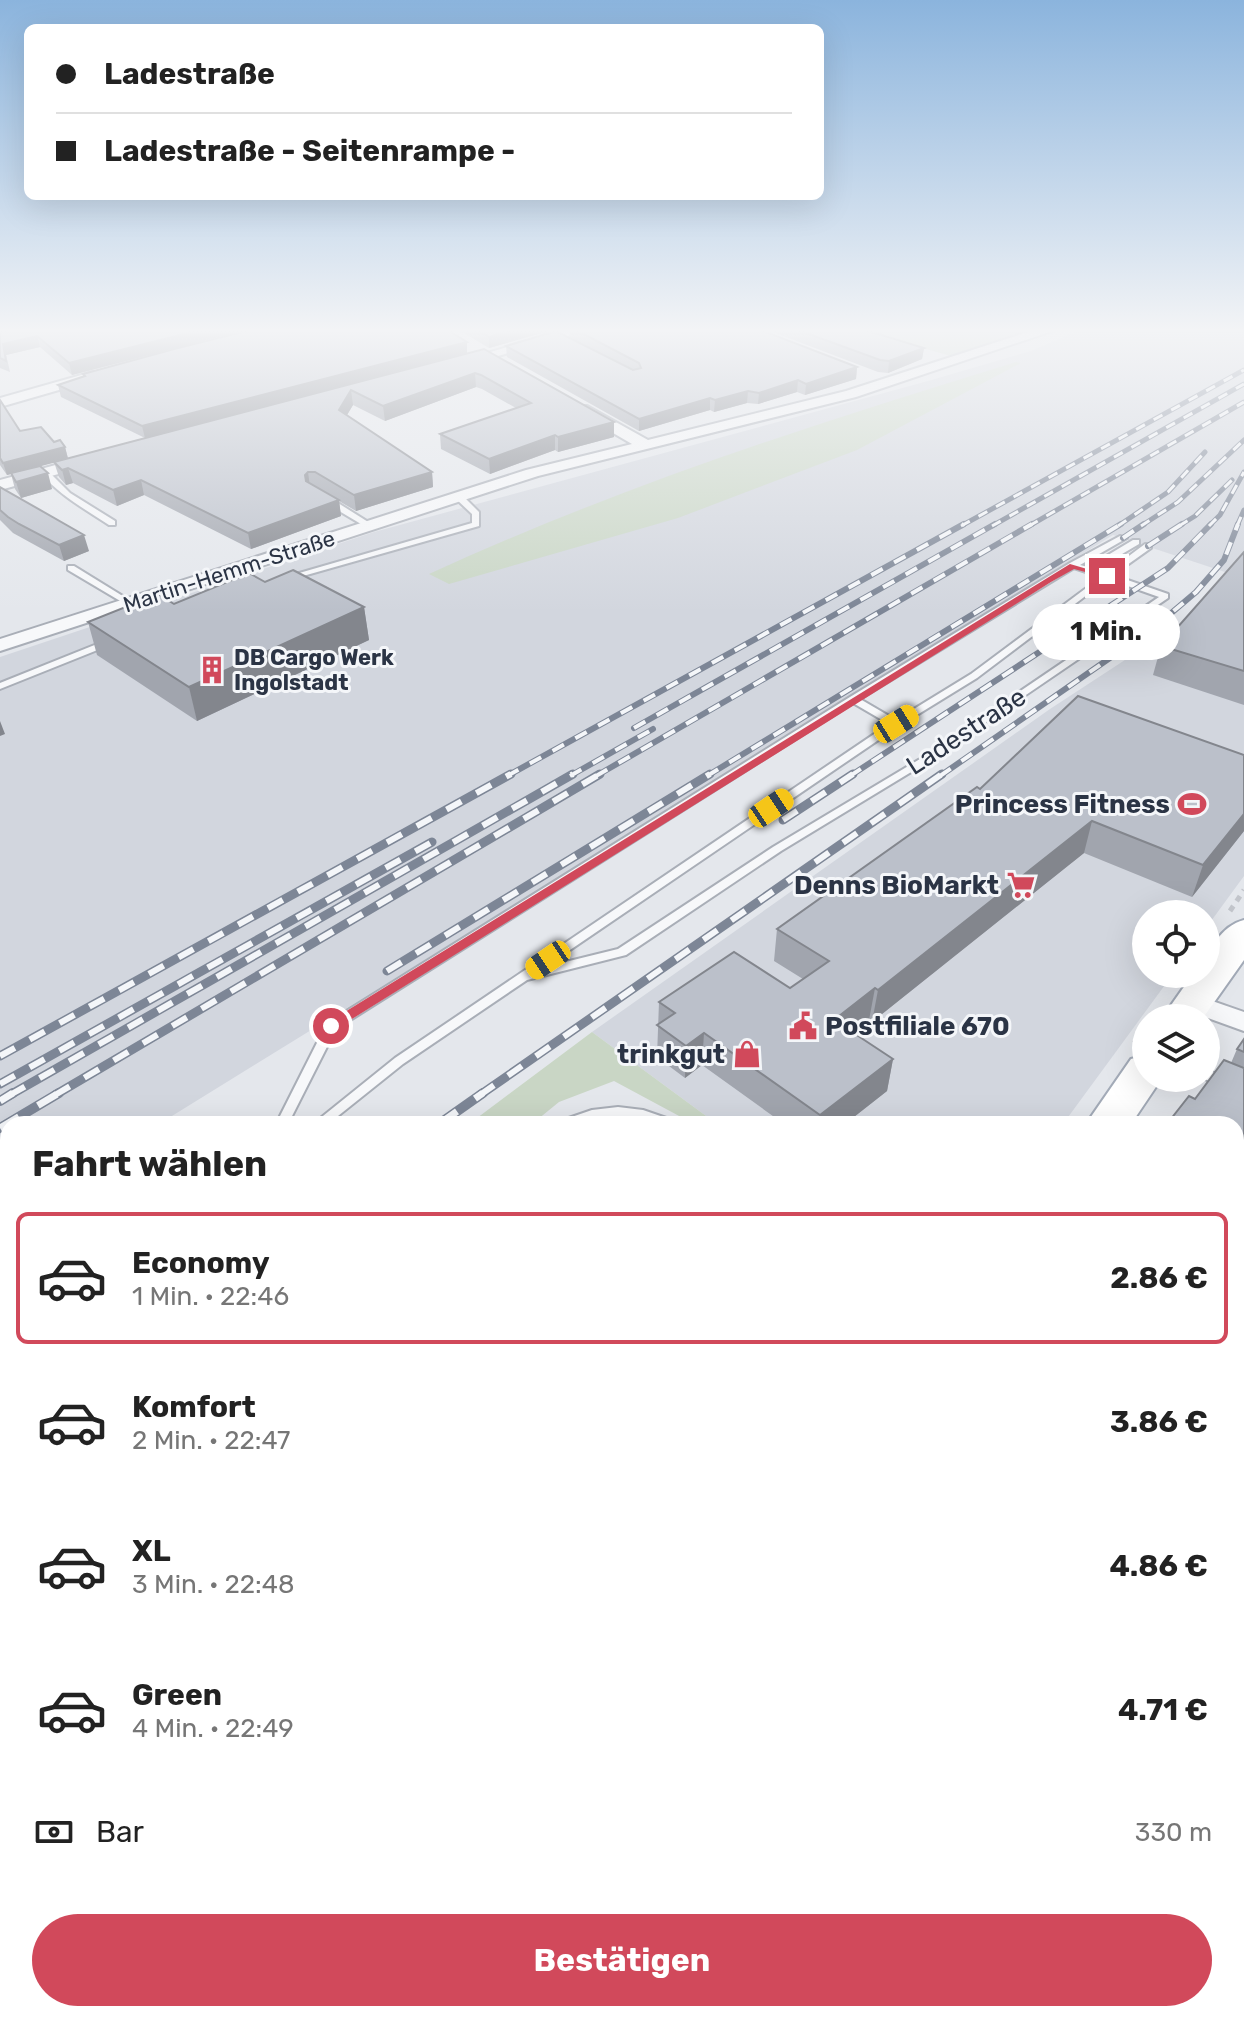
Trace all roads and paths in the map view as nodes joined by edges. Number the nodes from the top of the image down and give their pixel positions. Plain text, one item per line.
1 (608, 423) edge
2 (730, 423) edge
3 (646, 445) junction
4 (106, 457) edge
5 (45, 473) junction
6 (0, 485) edge
7 (313, 492) edge
8 (458, 496) junction
9 (112, 523) dead end
10 (369, 525) junction
11 (1123, 538) dead end
12 (1136, 542) dead end
13 (1148, 546) dead end
14 (1073, 565) junction
15 (71, 568) dead end
16 (1089, 570) junction
17 (1107, 576) junction
18 (270, 583) edge
19 (130, 603) junction
20 (116, 639) edge
21 (0, 645) edge
22 (0, 686) edge
23 (853, 699) junction
24 (896, 724) junction
25 (1244, 932) edge
26 (523, 977) junction
27 (1192, 1004) edge
28 (1220, 1017) edge
29 (1244, 1022) edge
30 (1220, 1081) edge
31 (1132, 1090) edge
32 (1244, 1093) edge
33 (286, 1116) edge
34 (329, 1116) edge
35 (588, 1116) edge
36 (647, 1116) edge
37 (1114, 1116) edge

1 - 3 street
2 - 3 street, Martin-Hemm-Straße
3 - 8 street, Martin-Hemm-Straße
4 - 5 street
5 - 6 street
5 - 9 lane
7 - 10 lane
8 - 10 street, Martin-Hemm-Straße
8 - 18 lane, Martin-Hemm-Straße
10 - 19 street, Martin-Hemm-Straße
11 - 14 lane
12 - 16 lane
13 - 17 lane
14 - 16 lane
14 - 23 lane
15 - 19 lane
16 - 17 lane
17 - 24 lane, Ladestraße
17 - 26 lane, Ladestraße
19 - 21 street, Martin-Hemm-Straße
20 - 22 lane, Martin-Hemm-Straße
23 - 24 lane, Ladestraße
23 - 33 lane
24 - 26 lane, Ladestraße
25 - 27 main road
26 - 34 lane, Ladestraße
28 - 29 street
30 - 32 lane
31 - 37 main road
35 - 36 lane

